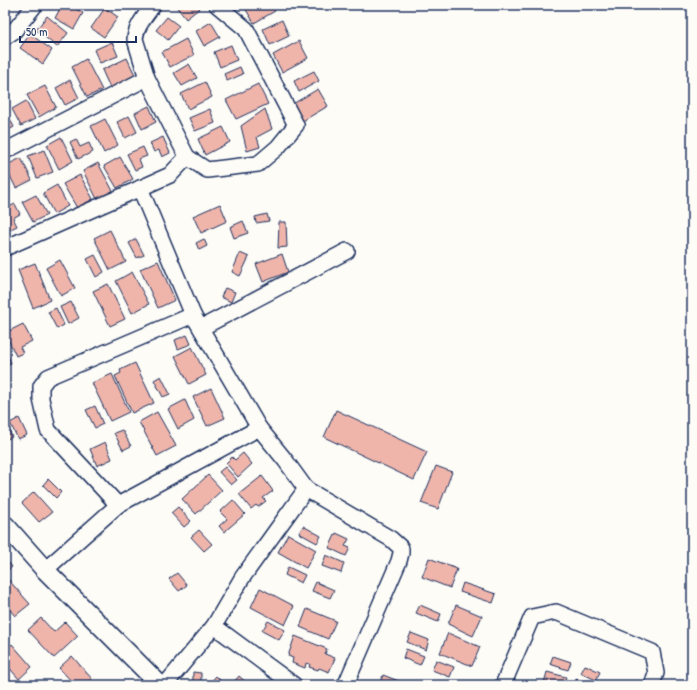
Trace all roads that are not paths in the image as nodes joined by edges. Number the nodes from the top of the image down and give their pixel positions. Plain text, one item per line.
1 (35, 5) edge
2 (153, 5) edge
3 (217, 5) edge
4 (5, 37) edge
5 (147, 78) junction
6 (5, 151) edge
7 (188, 157) junction
8 (140, 188) junction
9 (5, 248) edge
10 (347, 251) dead end
11 (197, 321) junction
12 (259, 428) junction
13 (306, 489) junction
14 (118, 505) junction
15 (5, 525) edge
16 (46, 570) junction
17 (214, 626) junction
18 (160, 685) edge
19 (165, 685) edge
20 (294, 685) edge
21 (344, 685) edge
22 (503, 685) edge
23 (652, 685) edge

1 - 4 street
2 - 5 street
3 - 7 street
5 - 6 street
5 - 7 street
7 - 8 street
8 - 9 street
8 - 11 street
10 - 11 street
11 - 12 street
11 - 14 street
12 - 13 street
12 - 14 street
13 - 17 street
13 - 21 street
14 - 16 street
15 - 16 street
16 - 18 street
17 - 19 street
17 - 20 street
22 - 23 street

